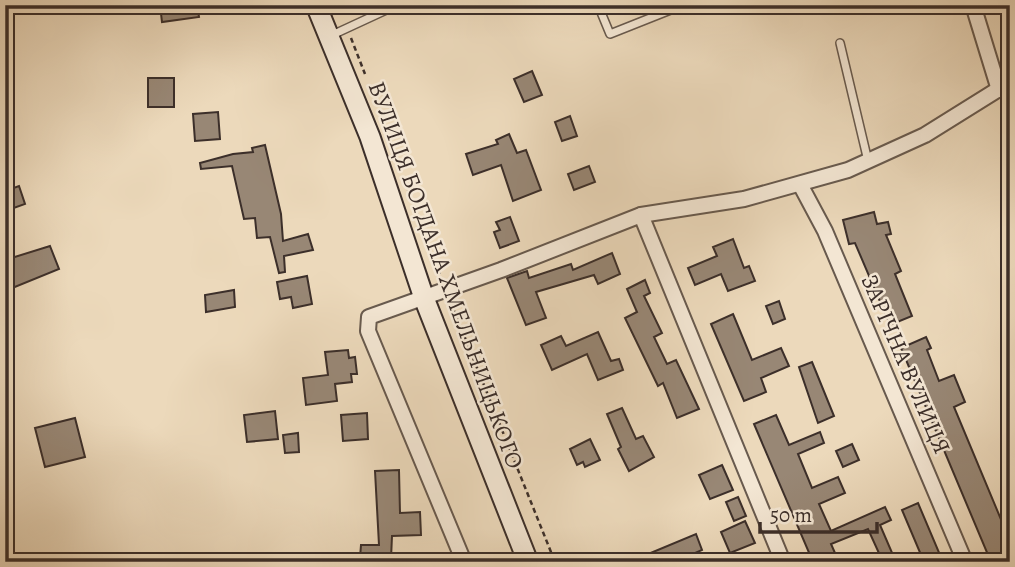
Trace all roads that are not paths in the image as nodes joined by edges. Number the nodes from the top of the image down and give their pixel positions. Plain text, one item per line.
1 (344, 5) edge
2 (397, 5) edge
3 (598, 5) edge
4 (683, 5) edge
5 (973, 5) edge
6 (318, 10) edge
7 (329, 36) junction
8 (840, 43) dead end
9 (1005, 86) edge
10 (869, 162) junction
11 (800, 186) junction
12 (641, 215) junction
13 (424, 298) junction
14 (464, 562) edge
15 (528, 562) edge
16 (783, 562) edge
17 (965, 562) edge

1 - 6 lane
2 - 7 lane
3 - 4 lane
5 - 9 street
6 - 7 main road, ВУЛИЦЯ БОГДАНА ХМЕЛЬНИЦЬКОГО
7 - 13 main road, ВУЛИЦЯ БОГДАНА ХМЕЛЬНИЦЬКОГО
8 - 10 lane
9 - 10 street
10 - 11 street
11 - 12 street
11 - 17 street, ЗАРІЧНА ВУЛИЦЯ
12 - 13 street
12 - 16 street
13 - 14 street
13 - 15 main road, ВУЛИЦЯ БОГДАНА ХМЕЛЬНИЦЬКОГО

